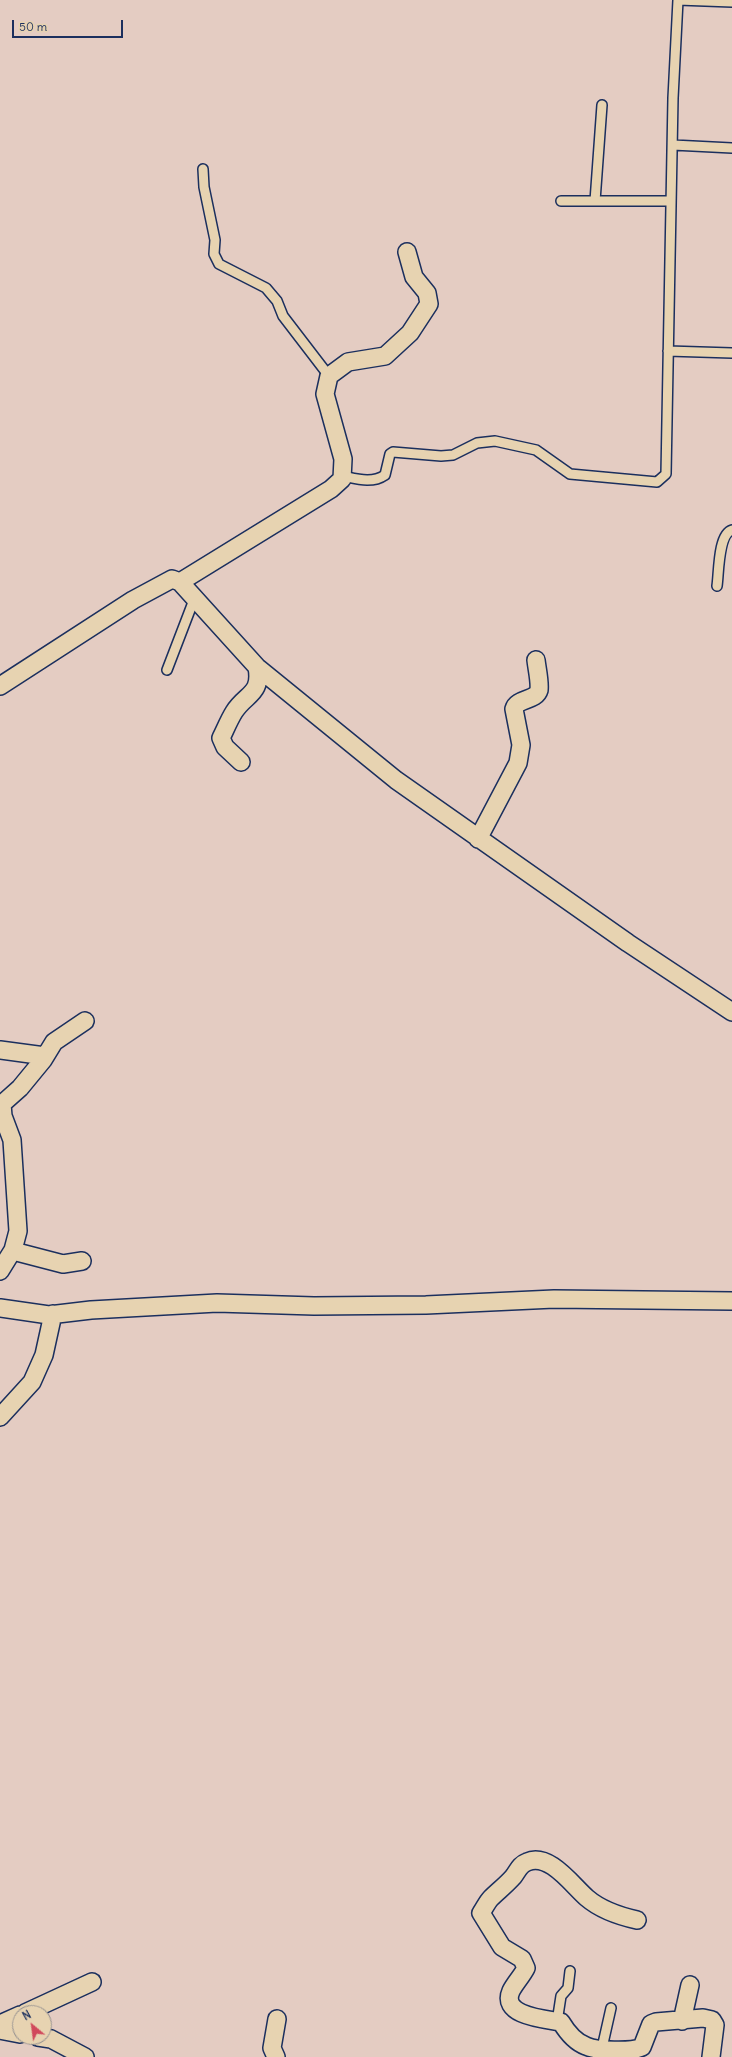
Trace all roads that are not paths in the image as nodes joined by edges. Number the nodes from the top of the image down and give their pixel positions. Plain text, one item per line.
1 (678, 0) edge
2 (732, 2) edge
3 (602, 105) dead end
4 (673, 146) junction
5 (732, 148) edge
6 (203, 169) dead end
7 (561, 201) dead end
8 (596, 201) junction
9 (671, 201) junction
10 (407, 252) dead end
11 (668, 351) junction
12 (732, 353) edge
13 (329, 376) junction
14 (342, 476) junction
15 (732, 530) edge
16 (180, 582) junction
17 (717, 586) dead end
18 (195, 597) junction
19 (536, 660) dead end
20 (257, 667) junction
21 (167, 670) dead end
22 (0, 686) edge
23 (241, 762) dead end
24 (478, 839) junction
25 (732, 1012) edge
26 (85, 1021) dead end
27 (0, 1050) edge
28 (45, 1056) junction
29 (13, 1251) junction
30 (82, 1261) dead end
31 (0, 1271) edge
32 (732, 1301) edge
33 (0, 1308) edge
34 (53, 1314) junction
35 (0, 1417) edge
36 (637, 1920) dead end
37 (570, 1971) dead end
38 (92, 1982) dead end
39 (690, 1985) dead end
40 (42, 2005) edge
41 (611, 2008) dead end
42 (12, 2019) edge
43 (277, 2019) dead end
44 (682, 2021) junction
45 (557, 2022) junction
46 (0, 2024) edge
47 (0, 2030) edge
48 (12, 2032) edge
49 (52, 2040) edge
50 (602, 2048) junction
51 (85, 2057) edge
52 (276, 2057) edge
53 (711, 2057) edge

1 - 2 lane
1 - 4 lane
3 - 8 lane
4 - 5 lane
4 - 9 lane
6 - 13 lane
7 - 8 lane
8 - 9 lane
9 - 11 lane
10 - 13 street
11 - 12 lane
11 - 14 lane
13 - 14 street
14 - 16 street
15 - 17 lane
16 - 18 street
16 - 22 street
18 - 20 street
18 - 21 lane
19 - 24 street
20 - 23 street
20 - 24 street
24 - 25 street
26 - 28 street
27 - 28 street
28 - 29 street
29 - 30 street
29 - 31 street
32 - 34 street
33 - 34 street
34 - 35 street
36 - 45 street
37 - 45 lane
38 - 40 street
39 - 44 street
41 - 50 lane
42 - 46 street
43 - 52 street
44 - 50 street
44 - 53 street
45 - 50 street
47 - 48 street
49 - 51 street

